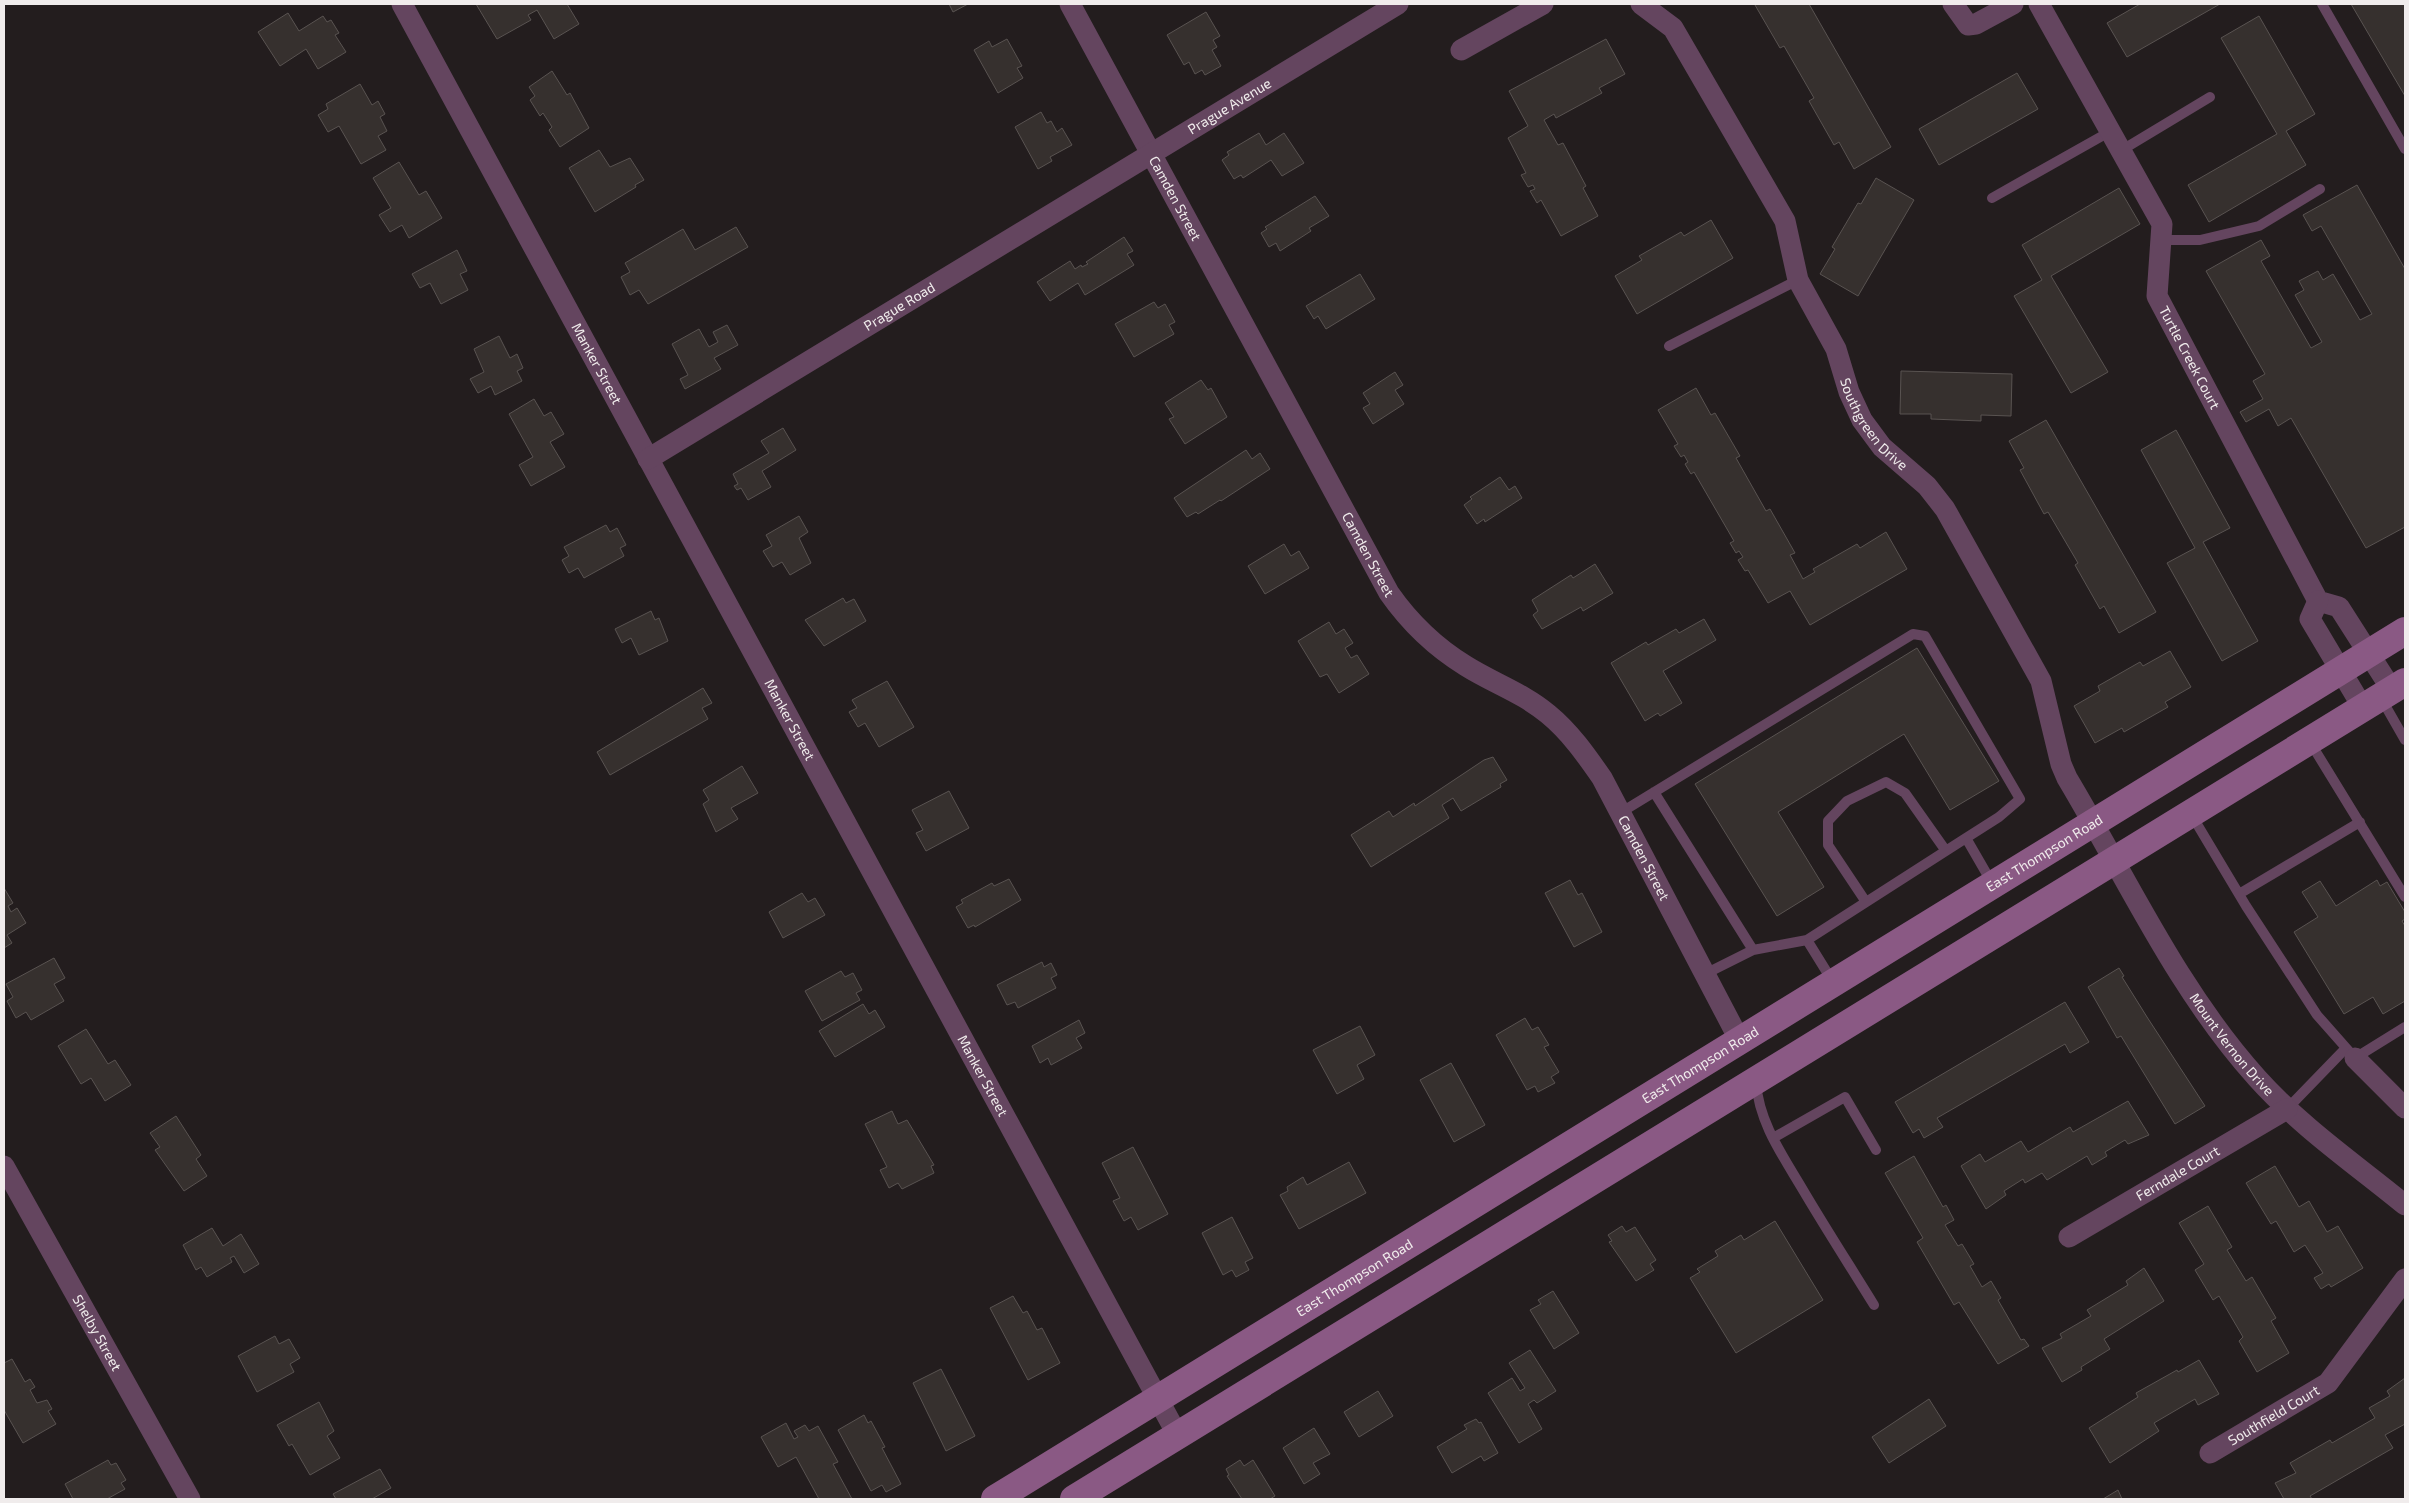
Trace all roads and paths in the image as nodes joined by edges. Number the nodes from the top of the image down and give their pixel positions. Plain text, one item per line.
1 (402, 4) edge
2 (1070, 4) edge
3 (1398, 4) edge
4 (1543, 4) edge
5 (1641, 4) edge
6 (1953, 4) edge
7 (2013, 4) edge
8 (2039, 4) edge
9 (2322, 4) edge
10 (1461, 50) dead end
11 (2210, 97) dead end
12 (2111, 130) junction
13 (2405, 149) edge
14 (2122, 150) junction
15 (1152, 155) junction
16 (2320, 189) dead end
17 (1992, 198) dead end
18 (2161, 240) junction
19 (1798, 280) junction
20 (1669, 346) dead end
21 (648, 459) junction
22 (2318, 601) junction
23 (2405, 631) edge
24 (2369, 654) junction
25 (2341, 671) junction
26 (2385, 695) edge
27 (2405, 740) edge
28 (2310, 741) junction
29 (1654, 792) junction
30 (1620, 813) junction
31 (2191, 814) junction
32 (2093, 822) junction
33 (2360, 822) junction
34 (1966, 838) junction
35 (1946, 851) junction
36 (2109, 854) junction
37 (1993, 884) junction
38 (2239, 894) junction
39 (2405, 897) edge
40 (1866, 902) junction
41 (1807, 940) junction
42 (1753, 950) junction
43 (1705, 974) junction
44 (1833, 983) junction
45 (2405, 1027) edge
46 (1740, 1040) junction
47 (2351, 1053) junction
48 (1756, 1081) junction
49 (2405, 1108) edge
50 (2287, 1109) junction
51 (1773, 1138) junction
52 (1876, 1150) dead end
53 (4, 1166) edge
54 (2405, 1205) edge
55 (2069, 1237) dead end
56 (2405, 1279) edge
57 (1874, 1304) dead end
58 (1158, 1399) junction
59 (1178, 1436) junction
60 (2210, 1454) dead end
61 (190, 1499) edge
62 (995, 1499) edge
63 (1074, 1499) edge

1 - 21 street, Manker Street
2 - 15 street, Camden Street
3 - 15 street, Prague Avenue
4 - 10 street
5 - 19 street, Southgreen Drive
6 - 7 street
8 - 12 street, Turtle Creek Court
9 - 13 lane
11 - 14 lane
12 - 14 street, Turtle Creek Court
12 - 17 lane
14 - 18 street, Turtle Creek Court
15 - 21 street, Prague Road
15 - 30 street, Camden Street
16 - 18 lane
18 - 22 street, Turtle Creek Court
19 - 20 lane
19 - 32 street, Southgreen Drive
21 - 58 street, Manker Street
22 - 24 street
22 - 25 street
23 - 24 main road, East Thompson Road
24 - 25 main road, East Thompson Road
24 - 26 street
25 - 26 street
25 - 32 main road, East Thompson Road
26 - 27 lane
26 - 28 main road
28 - 31 main road
28 - 33 lane
29 - 30 lane
29 - 34 lane
29 - 42 lane
30 - 43 street, Camden Street
31 - 36 main road
31 - 38 lane
32 - 36 street, Southgreen Drive
32 - 37 main road, East Thompson Road
33 - 38 lane
33 - 39 lane
34 - 35 lane
34 - 37 lane
35 - 40 lane
35 - 40 lane
36 - 48 main road
36 - 50 street, Mount Vernon Drive
37 - 44 main road, East Thompson Road
38 - 47 lane
40 - 41 lane
41 - 42 lane
41 - 44 lane
42 - 43 lane
43 - 46 street, Camden Street
44 - 46 main road, East Thompson Road
45 - 47 lane
46 - 48 main road
46 - 58 main road, East Thompson Road
47 - 49 street
47 - 50 lane
48 - 51 lane
48 - 59 main road
50 - 54 street, Mount Vernon Drive
50 - 55 street, Ferndale Court
51 - 52 lane
51 - 57 lane
53 - 61 street, Shelby Street
56 - 60 street, Southfield Court
58 - 59 street, Manker Street
58 - 62 main road, East Thompson Road
59 - 63 main road

